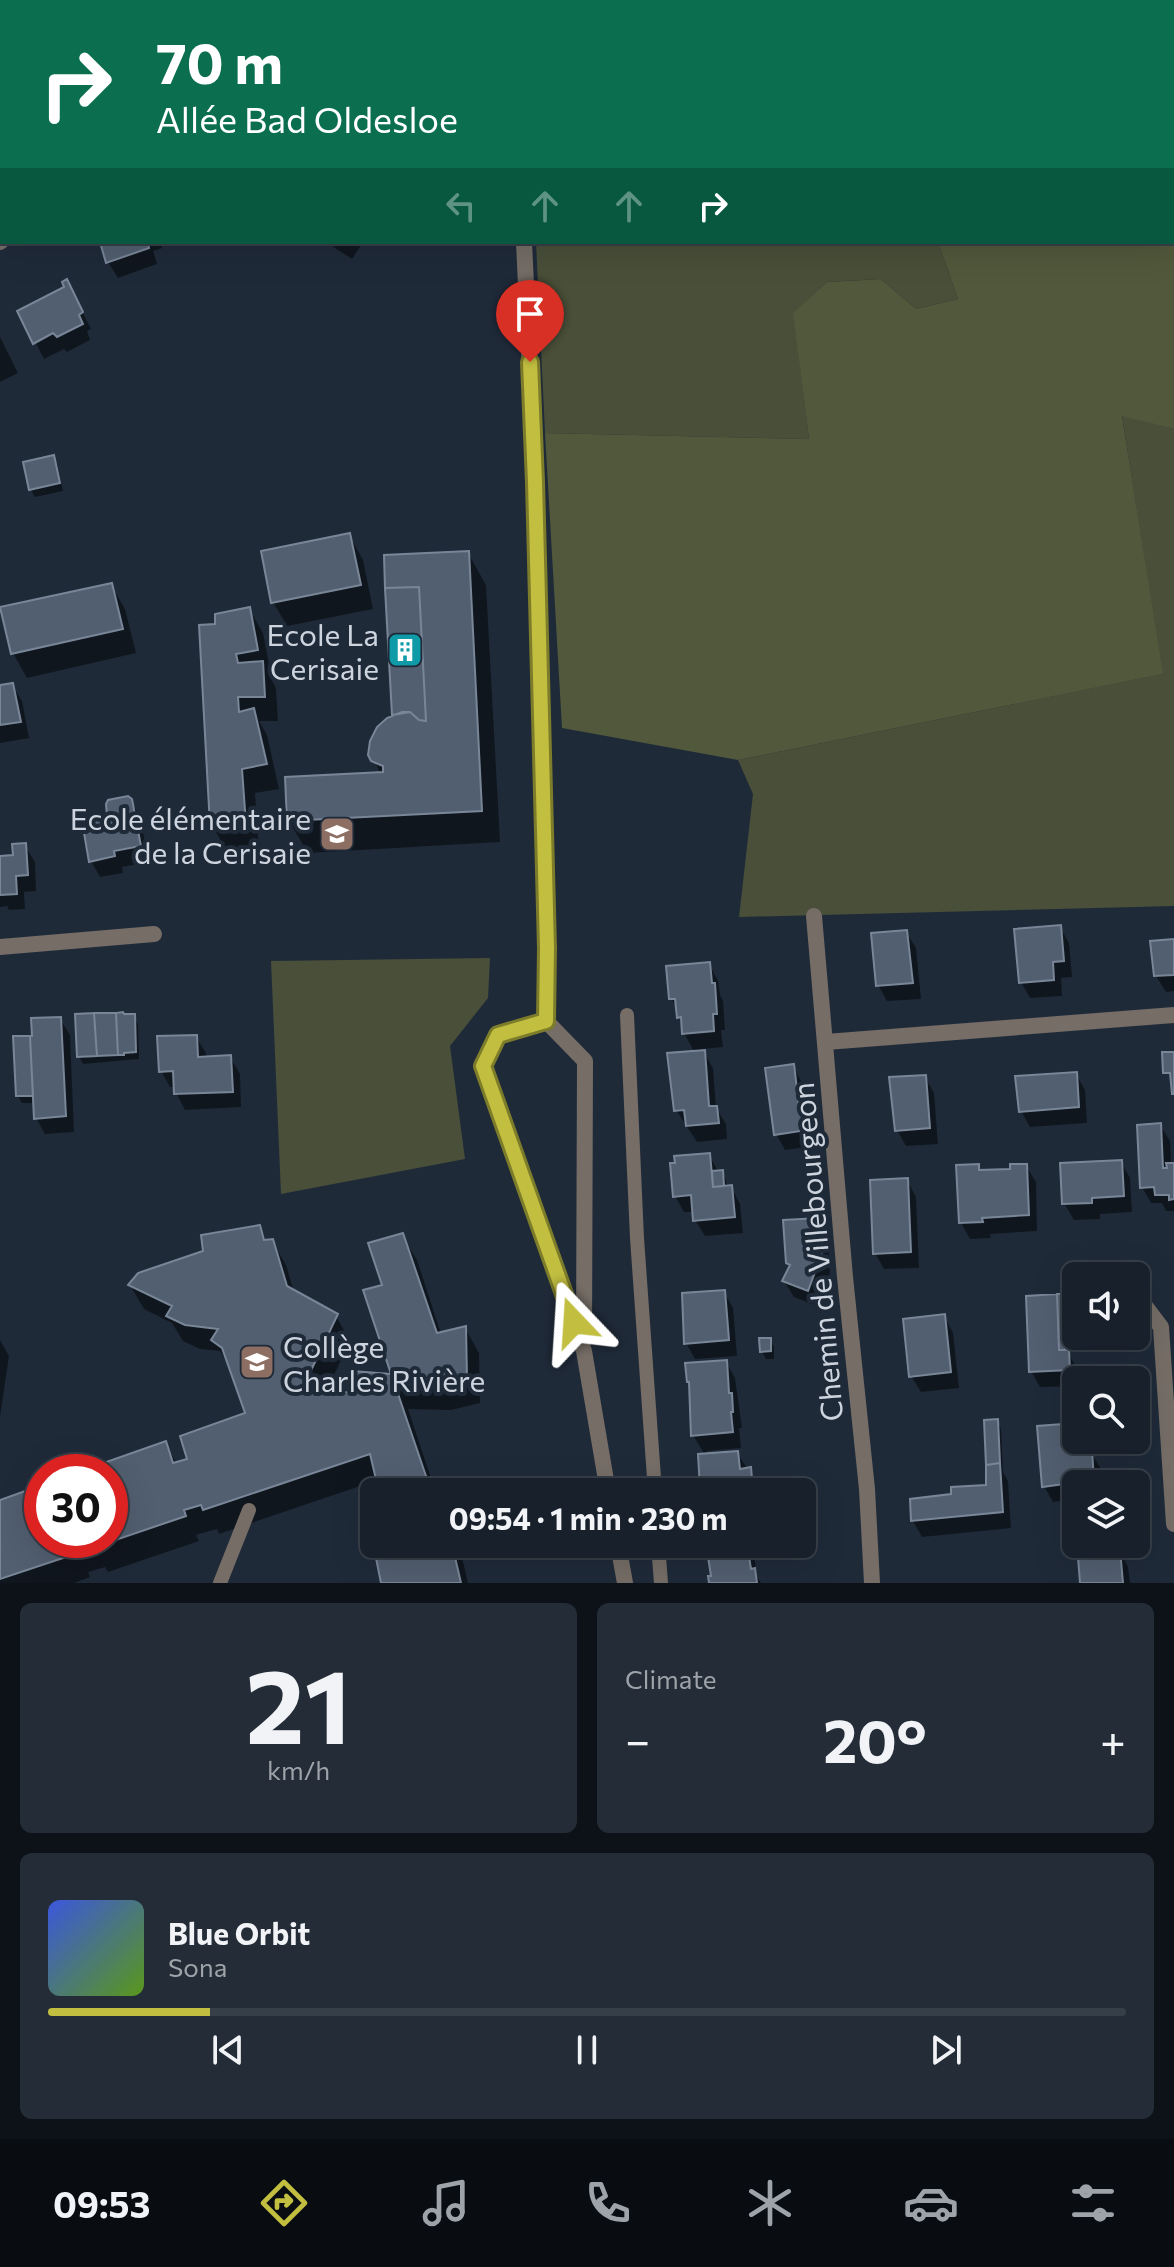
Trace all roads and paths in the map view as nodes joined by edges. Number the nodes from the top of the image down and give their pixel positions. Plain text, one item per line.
1 (524, 244) edge
2 (814, 916) dead end
3 (154, 934) dead end
4 (0, 947) edge
5 (627, 1015) dead end
6 (1174, 1015) edge
7 (546, 1021) junction
8 (826, 1042) junction
9 (1150, 1312) edge
10 (584, 1351) junction
11 (606, 1478) edge
12 (654, 1478) edge
13 (249, 1510) dead end
14 (1174, 1524) edge
15 (621, 1558) edge
16 (659, 1558) edge
17 (220, 1583) edge
18 (625, 1583) edge
19 (661, 1583) edge
20 (872, 1583) edge

1 - 7 street
2 - 8 street, Chemin de Villebourgeon
3 - 4 street
5 - 12 lane
6 - 8 street
7 - 10 street
7 - 10 street
8 - 20 street, Chemin de Villebourgeon
9 - 14 street
10 - 11 street
13 - 17 lane
15 - 18 street
16 - 19 lane

